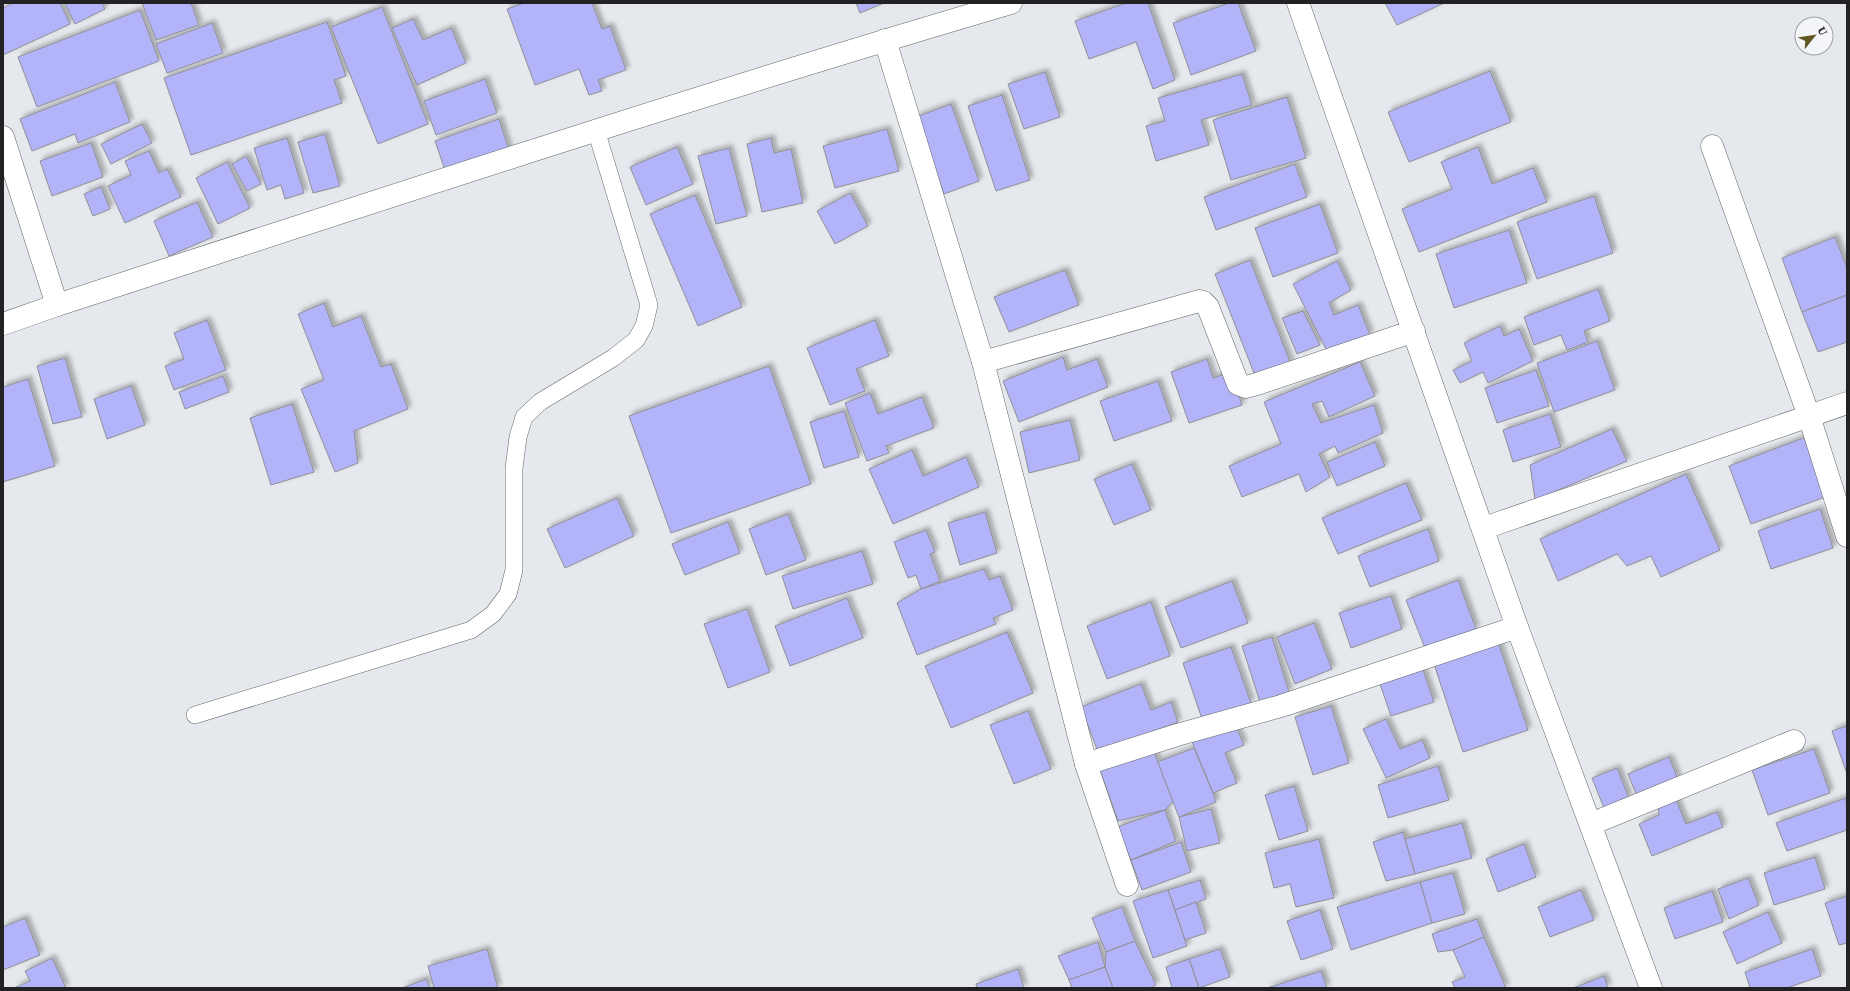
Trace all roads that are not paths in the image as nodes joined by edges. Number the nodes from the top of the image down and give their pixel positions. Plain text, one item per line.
1 (1011, 3) edge
2 (1298, 3) edge
3 (885, 40) junction
4 (596, 130) junction
5 (3, 137) edge
6 (1712, 146) dead end
7 (57, 305) junction
8 (3, 324) edge
9 (1414, 331) junction
10 (983, 362) junction
11 (1847, 403) edge
12 (1809, 416) junction
13 (1484, 528) junction
14 (1847, 536) edge
15 (1517, 627) junction
16 (196, 715) dead end
17 (1794, 741) dead end
18 (1086, 764) junction
19 (1591, 824) junction
20 (1127, 886) dead end
21 (1651, 988) edge

1 - 3 street
2 - 9 street
3 - 4 street
3 - 10 street
4 - 7 street
4 - 16 lane
5 - 7 street
6 - 12 street
7 - 8 street
9 - 10 street
9 - 13 street
10 - 18 street
11 - 12 street
12 - 13 street
12 - 14 street
13 - 15 street
15 - 18 street
15 - 19 street
17 - 19 street
18 - 20 street
19 - 21 street

